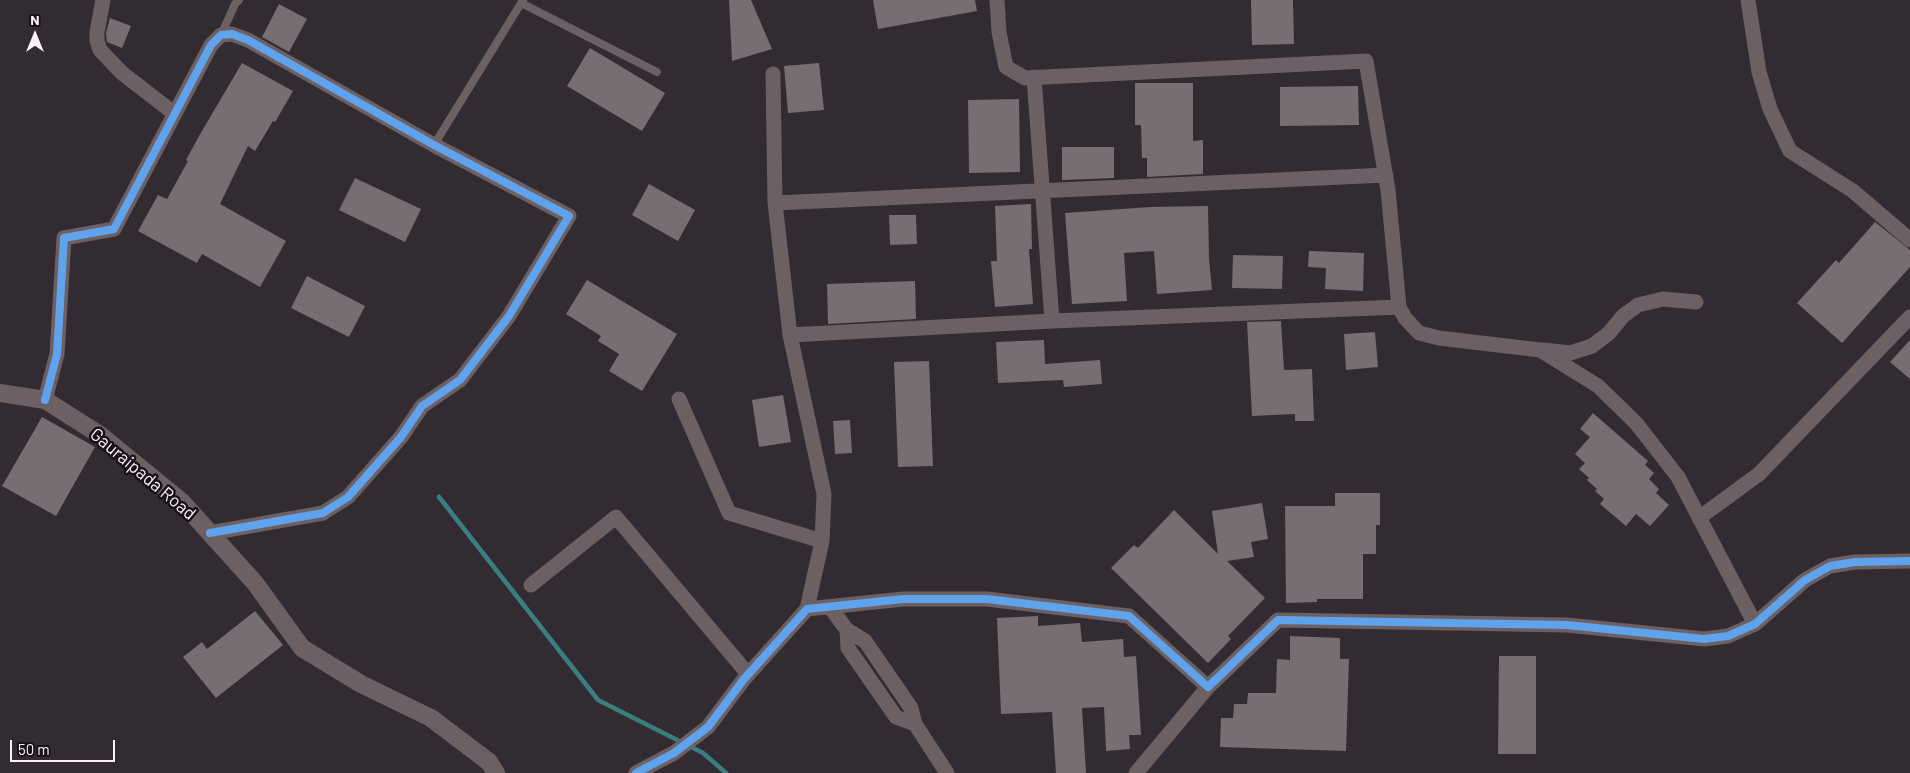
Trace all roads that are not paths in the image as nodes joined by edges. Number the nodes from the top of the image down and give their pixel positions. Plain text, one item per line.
1 (104, 0) edge
2 (239, 0) edge
3 (997, 0) edge
4 (1748, 0) edge
5 (522, 2) edge
6 (221, 35) junction
7 (657, 72) dead end
8 (773, 74) dead end
9 (1034, 77) junction
10 (175, 114) junction
11 (434, 145) junction
12 (1386, 175) junction
13 (1042, 190) junction
14 (774, 203) junction
15 (1910, 240) edge
16 (1696, 302) dead end
17 (1399, 307) junction
18 (1910, 317) edge
19 (1052, 321) junction
20 (790, 335) junction
21 (1540, 350) junction
22 (0, 393) edge
23 (679, 399) dead end
24 (45, 400) junction
25 (1699, 518) junction
26 (210, 533) junction
27 (822, 541) junction
28 (1910, 561) edge
29 (531, 585) dead end
30 (830, 607) junction
31 (807, 610) junction
32 (1754, 624) junction
33 (748, 674) junction
34 (1208, 687) junction
35 (641, 772) edge
36 (496, 773) edge
37 (947, 773) edge
38 (1136, 773) edge

1 - 10 street
2 - 6 lane
3 - 9 street
4 - 15 street
5 - 7 lane
5 - 11 lane
6 - 10 street
6 - 11 street
8 - 14 street
9 - 12 street
9 - 13 street
10 - 24 street
11 - 26 street
12 - 13 street
12 - 17 street
13 - 14 street
13 - 19 street
14 - 20 street
16 - 21 street
17 - 19 street
17 - 21 street
18 - 25 street
19 - 20 street
20 - 27 street
21 - 25 street
22 - 24 street, Gauraipada Road
23 - 27 street
24 - 26 street, Gauraipada Road
25 - 32 street
26 - 36 street, Gauraipada Road
27 - 31 street
28 - 32 street
29 - 33 street
30 - 31 street
30 - 34 street
30 - 37 street
31 - 33 street
32 - 34 street
33 - 35 street
34 - 38 street

